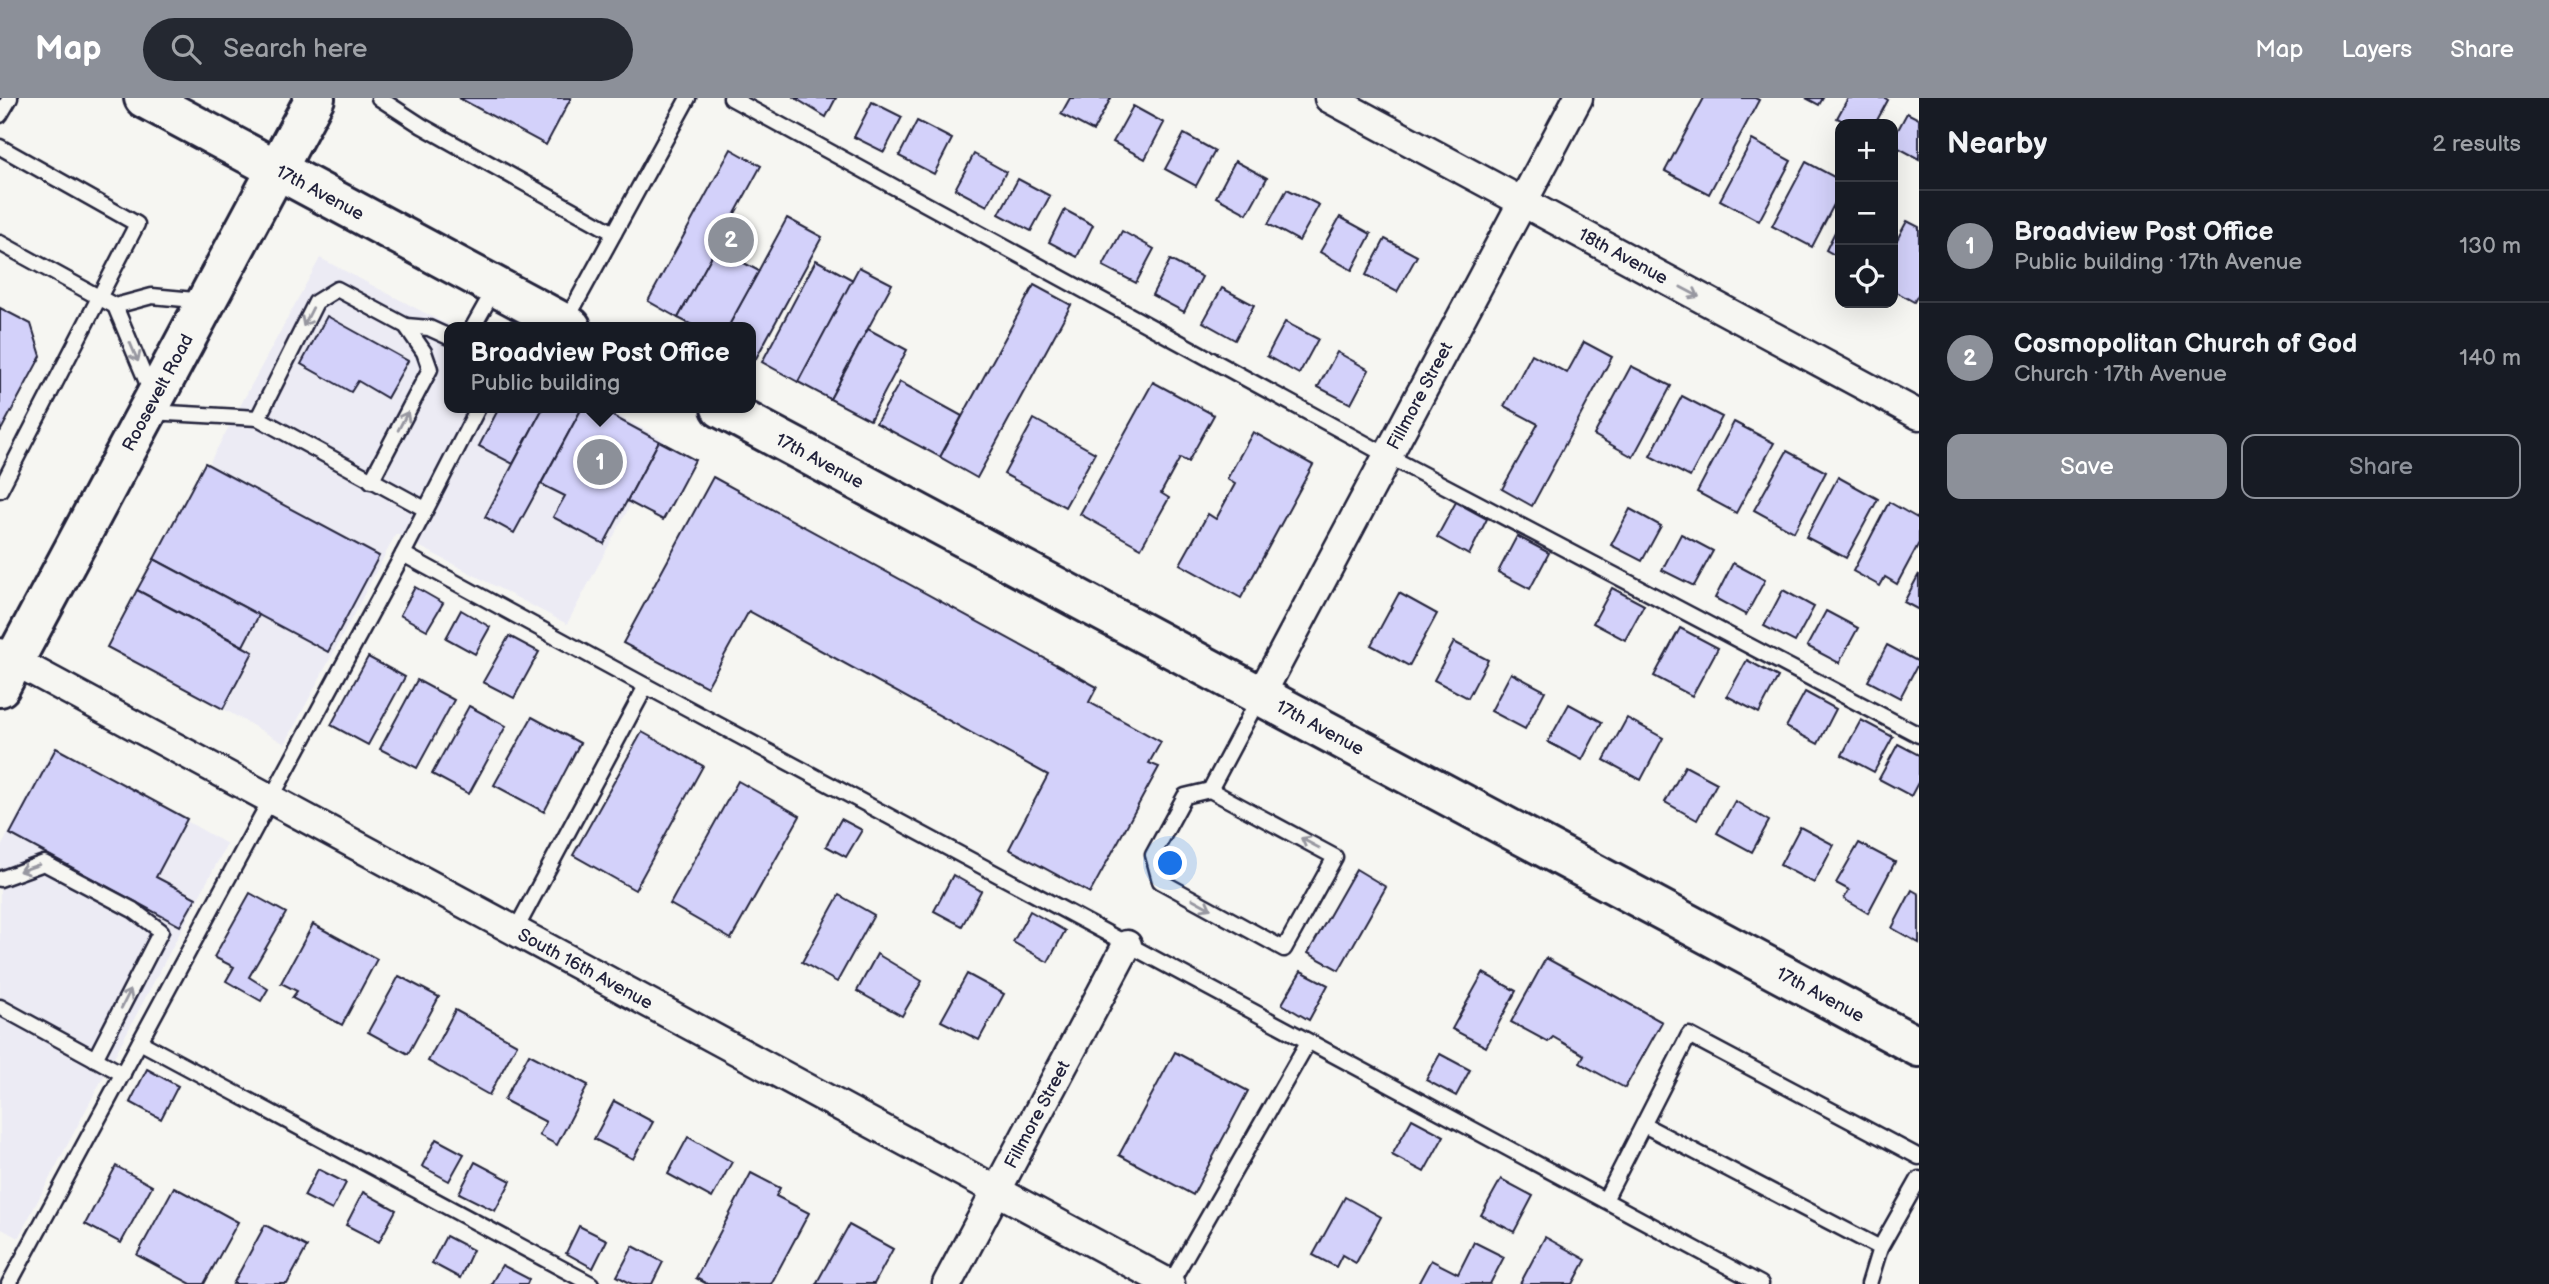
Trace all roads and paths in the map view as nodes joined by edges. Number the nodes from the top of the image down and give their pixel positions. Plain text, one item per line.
1 (10, 98) edge
2 (144, 98) edge
3 (314, 98) edge
4 (379, 98) edge
5 (688, 98) edge
6 (732, 98) edge
7 (1329, 98) edge
8 (1578, 98) edge
9 (0, 115) edge
10 (0, 147) edge
11 (276, 170) junction
12 (1522, 202) junction
13 (614, 233) junction
14 (0, 243) edge
15 (496, 287) junction
16 (99, 299) junction
17 (206, 301) junction
18 (115, 306) junction
19 (476, 322) edge
20 (557, 322) edge
21 (570, 322) edge
22 (406, 326) junction
23 (444, 334) edge
24 (151, 405) junction
25 (475, 413) edge
26 (730, 413) edge
27 (1919, 415) edge
28 (258, 418) junction
29 (1388, 456) junction
30 (372, 481) junction
31 (0, 490) edge
32 (425, 509) junction
33 (403, 554) junction
34 (5, 667) edge
35 (646, 686) junction
36 (1260, 695) junction
37 (1919, 735) edge
38 (1210, 790) junction
39 (271, 799) junction
40 (0, 879) edge
41 (515, 931) junction
42 (1127, 945) junction
43 (0, 1007) edge
44 (140, 1042) junction
45 (1308, 1042) junction
46 (1919, 1047) edge
47 (95, 1059) junction
48 (123, 1074) junction
49 (1644, 1125) junction
50 (1919, 1157) edge
51 (1919, 1179) edge
52 (997, 1191) junction
53 (1605, 1200) junction
54 (1880, 1248) junction
55 (9, 1284) edge
56 (591, 1284) edge
57 (947, 1284) edge
58 (1170, 1284) edge
59 (1761, 1284) edge
60 (1869, 1284) edge

1 - 9 lane
2 - 11 street, 17th Avenue
3 - 11 street, Roosevelt Road
4 - 13 lane
5 - 13 lane
6 - 29 lane
7 - 12 street, 18th Avenue
8 - 12 street, Fillmore Street
10 - 16 lane
11 - 15 street, 17th Avenue
11 - 17 street, Roosevelt Road
12 -> 27 street, 18th Avenue
12 - 29 street, Fillmore Street
13 - 21 lane
14 - 16 lane
15 - 19 lane
15 - 20 street, 17th Avenue
16 - 18 lane
16 - 31 lane
17 - 18 lane
17 - 24 street, Roosevelt Road
18 -> 24 lane
22 - 23 lane
22 -> 28 lane
30 -> 22 lane
24 - 28 lane
24 - 34 street, Roosevelt Road
25 - 32 lane
26 - 36 street, 17th Avenue
28 - 30 lane
29 - 36 street, Fillmore Street
29 - 37 lane
30 - 32 lane
32 - 33 lane
33 - 35 lane
33 - 39 lane
34 - 39 street, South 16th Avenue
35 - 41 lane
35 - 42 lane
36 - 38 lane
36 - 46 street, 17th Avenue
38 -> 38 lane
39 - 41 street, South 16th Avenue
39 - 44 lane
47 -> 40 lane
41 - 52 street, South 16th Avenue
42 - 45 lane
42 - 52 street, Fillmore Street
43 - 47 lane
44 - 48 lane
44 - 56 lane
45 - 53 lane
45 - 58 lane
47 - 48 lane
48 - 55 lane
49 - 50 lane
49 - 53 lane
49 - 54 lane
51 - 54 lane
52 - 57 street, Fillmore Street
52 - 58 street, South 16th Avenue
53 - 59 lane
54 - 60 lane

